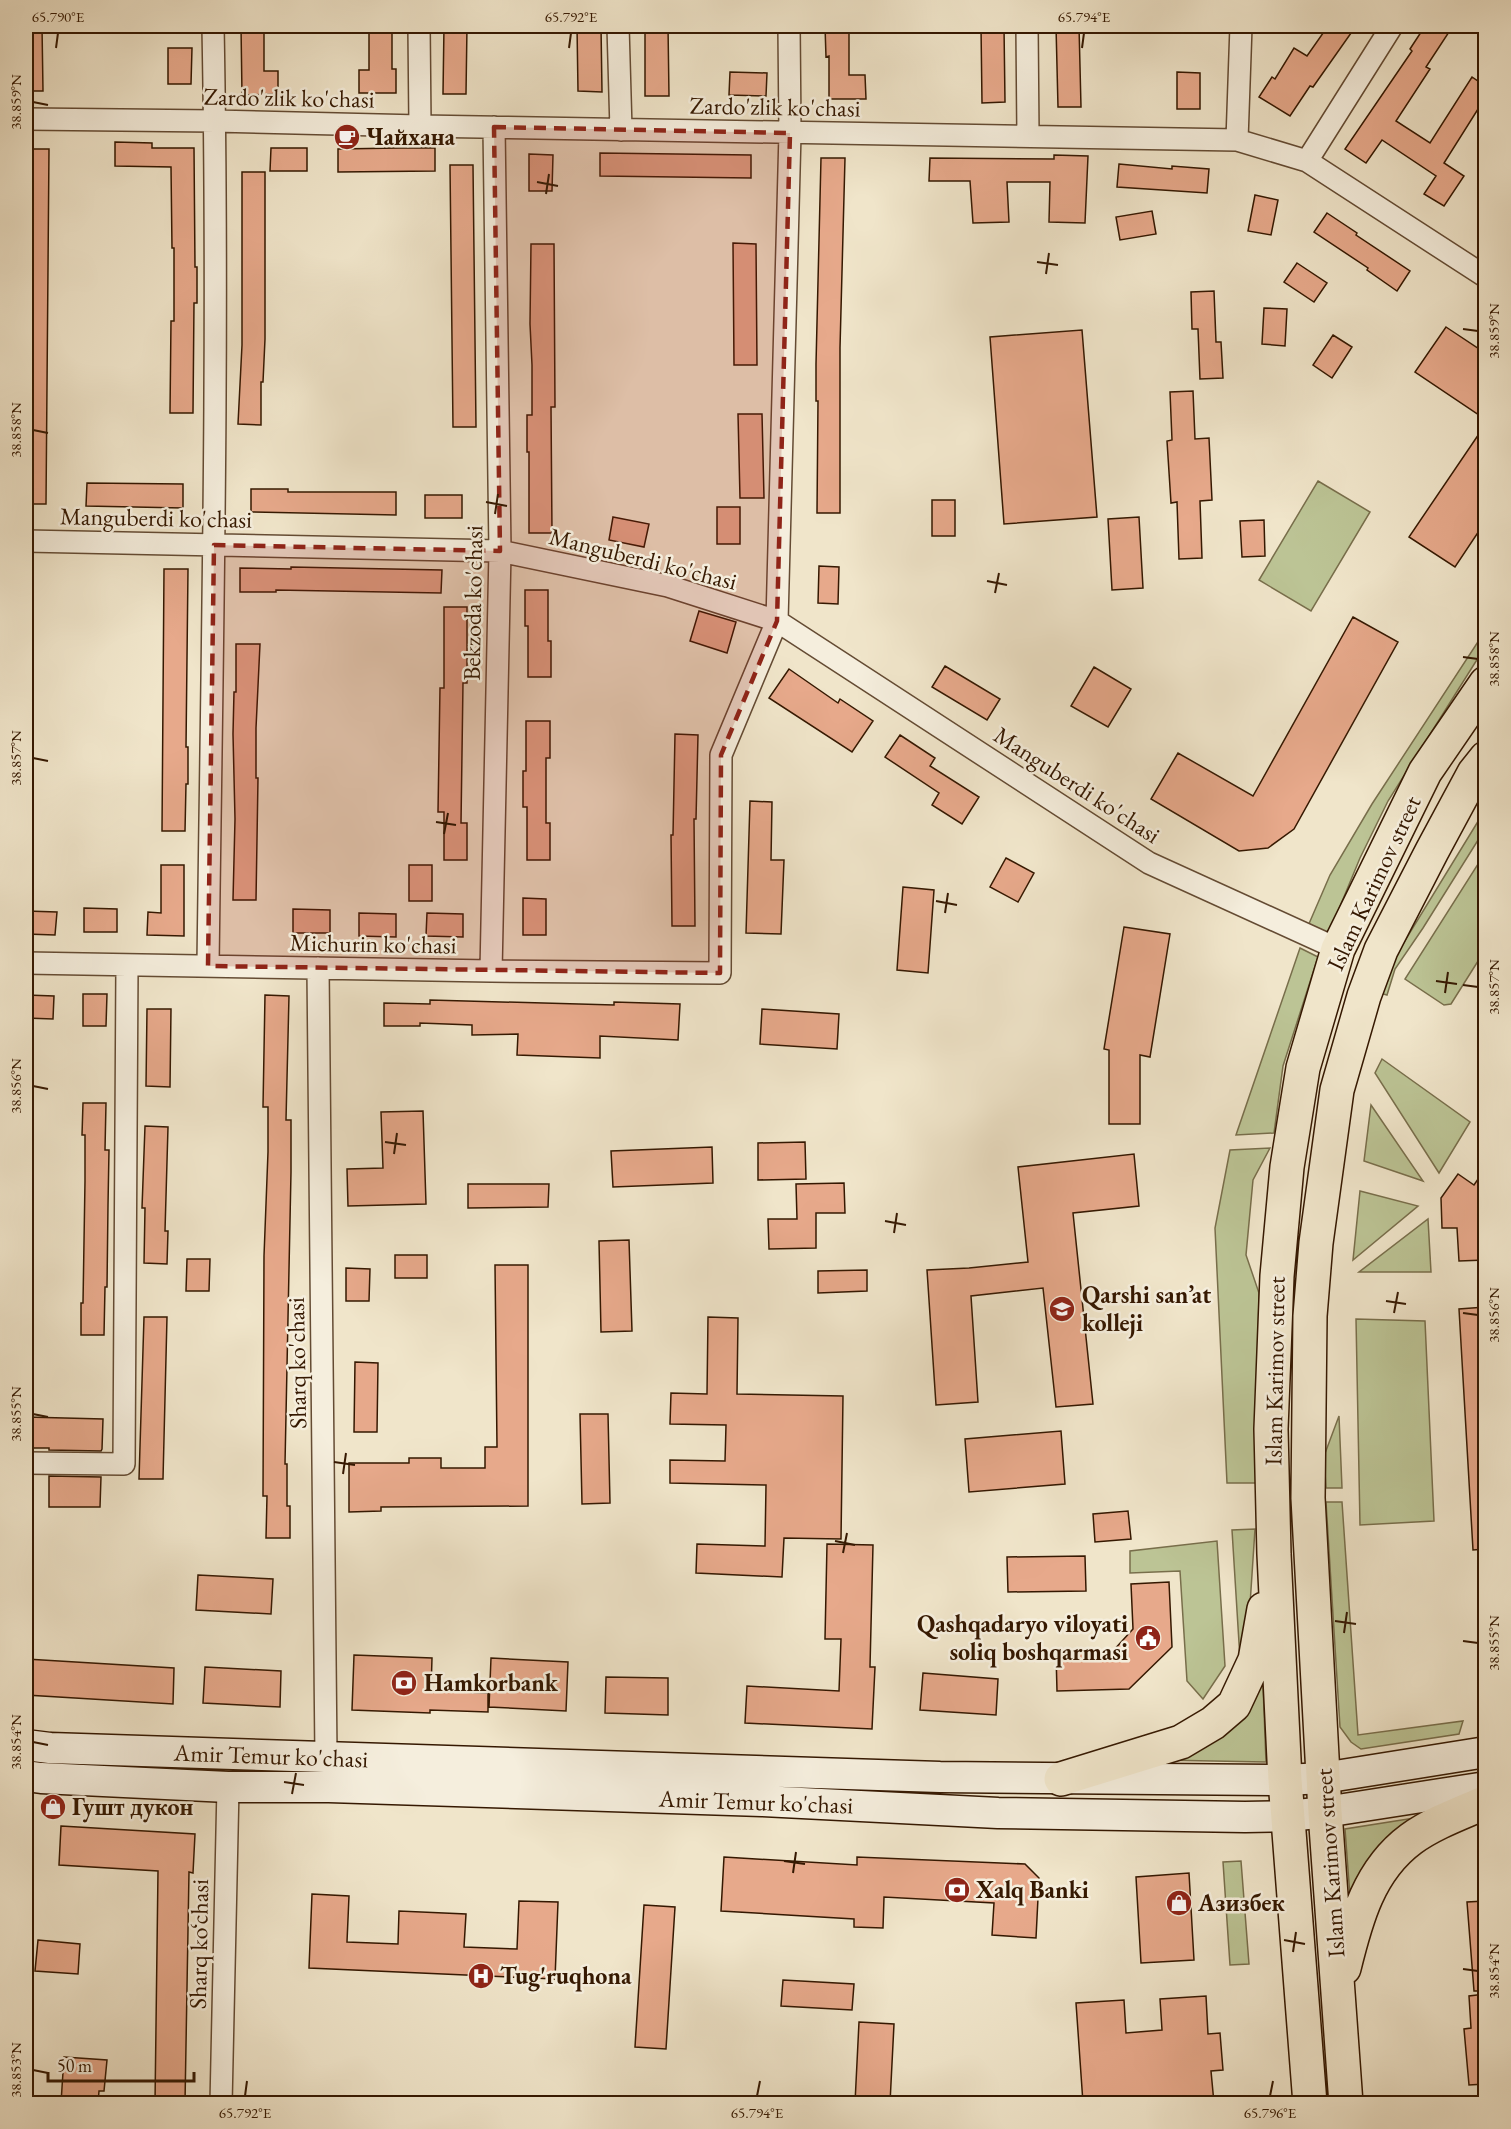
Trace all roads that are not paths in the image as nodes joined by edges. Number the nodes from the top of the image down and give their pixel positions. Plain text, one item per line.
1 (213, 26) edge
2 (418, 26) edge
3 (618, 26) edge
4 (789, 26) edge
5 (1027, 26) edge
6 (1241, 26) edge
7 (1392, 26) edge
8 (26, 119) edge
9 (215, 121) junction
10 (420, 126) junction
11 (494, 127) junction
12 (621, 130) junction
13 (790, 133) junction
14 (1028, 136) junction
15 (1237, 140) junction
16 (1307, 161) junction
17 (1485, 278) edge
18 (26, 541) edge
19 (214, 545) junction
20 (500, 551) junction
21 (777, 621) junction
22 (1485, 683) edge
23 (1485, 758) edge
24 (1338, 949) junction
25 (26, 963) edge
26 (127, 965) junction
27 (208, 966) junction
28 (318, 968) junction
29 (491, 971) junction
30 (26, 1463) edge
31 (1274, 1554) junction
32 (26, 1745) edge
33 (1485, 1752) edge
34 (326, 1758) junction
35 (26, 1776) edge
36 (1323, 1778) junction
37 (1061, 1779) junction
38 (1285, 1780) junction
39 (228, 1786) junction
40 (1485, 1787) edge
41 (1485, 1802) edge
42 (1325, 1812) junction
43 (1289, 1816) junction
44 (1339, 1990) junction
45 (221, 2103) edge
46 (1310, 2103) edge
47 (1346, 2103) edge

1 - 9 street
2 - 10 street
3 - 12 street
4 - 13 street
5 - 14 street
6 - 15 street
7 - 16 street
8 - 9 street, Zardo'zlik ko'chasi
9 - 10 street, Zardo'zlik ko'chasi
9 - 19 street
10 - 11 street, Zardo'zlik ko'chasi
11 - 12 street, Zardo'zlik ko'chasi
11 - 20 street, Bekzoda ko'chasi
12 - 13 street, Zardo'zlik ko'chasi
13 - 14 street, Zardo'zlik ko'chasi
13 - 21 street
14 - 15 street, Zardo'zlik ko'chasi
15 - 16 street, Zardo'zlik ko'chasi
16 - 17 street, Zardo'zlik ko'chasi
18 - 19 street, Manguberdi ko'chasi
19 - 20 street, Manguberdi ko'chasi
19 - 27 street
20 - 21 street, Manguberdi ko'chasi
20 - 29 street, Bekzoda ko'chasi
21 - 24 street, Manguberdi ko'chasi
21 - 29 street, Michurin ko'chasi
22 - 24 main road, Islam Karimov street
23 - 36 main road, Islam Karimov street
24 - 31 main road, Islam Karimov street
25 - 26 street, Michurin ko'chasi
26 - 27 street, Michurin ko'chasi
26 - 30 street
27 - 28 street, Michurin ko'chasi
28 - 29 street, Michurin ko'chasi
28 - 34 street, Sharq ko'chasi
31 - 37 main road
31 - 38 main road, Islam Karimov street
32 - 34 main road, Amir Temur ko'chasi
33 - 36 main road, Amir Temur ko'chasi
34 - 37 main road, Amir Temur ko'chasi
35 - 39 main road, Amir Temur ko'chasi
36 - 38 main road, Amir Temur ko'chasi
36 - 42 main road, Islam Karimov street
37 - 38 main road, Amir Temur ko'chasi
38 - 43 main road, Islam Karimov street
39 - 43 main road, Amir Temur ko'chasi
39 - 45 street, Sharq ko‘chasi
40 - 42 main road, Amir Temur ko'chasi
41 - 44 main road
42 - 43 main road, Amir Temur ko'chasi
42 - 44 main road, Islam Karimov street
43 - 46 main road, Islam Karimov street
44 - 47 main road, Islam Karimov street

